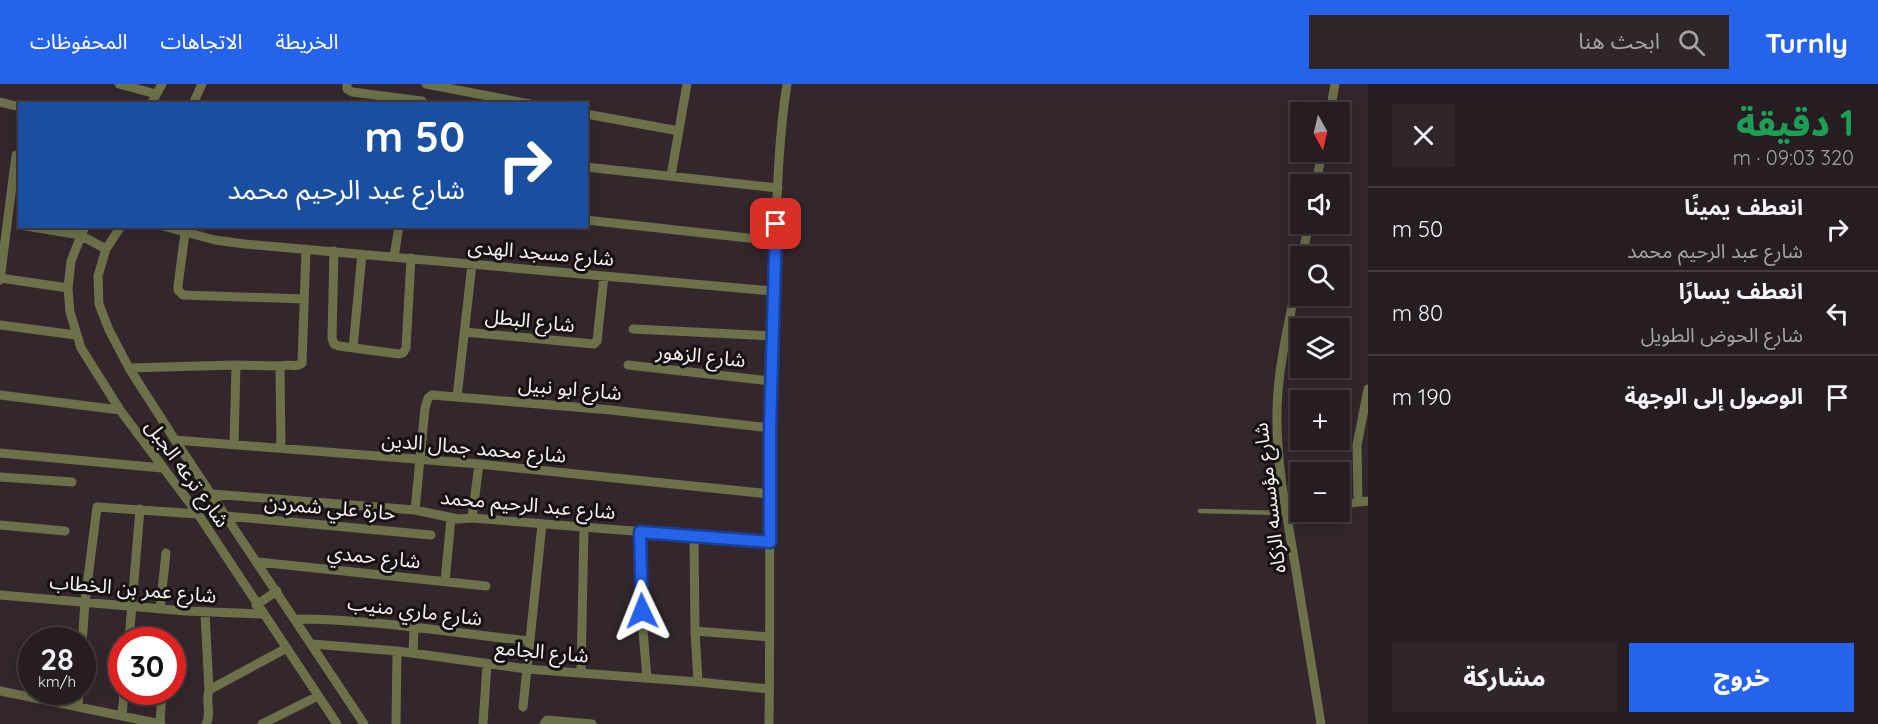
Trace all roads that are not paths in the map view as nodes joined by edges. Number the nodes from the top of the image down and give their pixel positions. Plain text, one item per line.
1 (119, 84) edge
2 (162, 84) edge
3 (202, 84) edge
4 (347, 84) edge
5 (426, 84) edge
6 (687, 84) edge
7 (787, 84) edge
8 (1335, 84) edge
9 (156, 94) junction
10 (0, 102) edge
11 (152, 102) edge
12 (194, 102) edge
13 (422, 102) edge
14 (520, 102) edge
15 (1332, 102) edge
16 (18, 106) edge
17 (588, 114) edge
18 (678, 131) junction
19 (16, 154) dead end
20 (588, 167) edge
21 (671, 176) junction
22 (778, 188) junction
23 (588, 220) edge
24 (7, 224) junction
25 (18, 226) edge
26 (48, 228) edge
27 (120, 228) edge
28 (169, 228) edge
29 (399, 228) edge
30 (82, 231) edge
31 (185, 233) junction
32 (776, 241) junction
33 (106, 249) junction
34 (306, 249) junction
35 (334, 251) junction
36 (362, 254) junction
37 (394, 256) junction
38 (411, 258) junction
39 (472, 264) junction
40 (604, 276) junction
41 (0, 279) edge
42 (68, 288) junction
43 (773, 291) junction
44 (304, 299) junction
45 (1292, 306) edge
46 (0, 325) edge
47 (633, 329) dead end
48 (464, 332) junction
49 (76, 335) junction
50 (772, 336) junction
51 (353, 348) junction
52 (236, 365) junction
53 (627, 365) dead end
54 (281, 366) junction
55 (129, 368) junction
56 (771, 381) junction
57 (1368, 389) edge
58 (0, 395) edge
59 (457, 397) junction
60 (120, 410) junction
61 (1365, 424) edge
62 (770, 428) junction
63 (175, 440) junction
64 (234, 444) junction
65 (280, 448) junction
66 (0, 453) edge
67 (420, 459) junction
68 (479, 464) junction
69 (162, 468) junction
70 (0, 477) edge
71 (72, 482) dead end
72 (212, 494) junction
73 (770, 494) junction
74 (1368, 501) edge
75 (1358, 502) junction
76 (1350, 503) edge
77 (140, 509) junction
78 (415, 510) junction
79 (1200, 511) dead end
80 (1290, 512) edge
81 (1286, 513) junction
82 (198, 514) junction
83 (226, 516) junction
84 (472, 518) junction
85 (451, 519) junction
86 (542, 524) junction
87 (0, 525) edge
88 (584, 527) junction
89 (65, 531) dead end
90 (640, 532) junction
91 (431, 535) dead end
92 (694, 536) junction
93 (770, 542) junction
94 (166, 553) dead end
95 (258, 562) junction
96 (446, 581) junction
97 (486, 586) dead end
98 (277, 591) junction
99 (0, 595) edge
100 (85, 602) junction
101 (256, 605) junction
102 (132, 606) junction
103 (160, 609) junction
104 (205, 612) junction
105 (262, 614) junction
106 (296, 619) junction
107 (83, 627) edge
108 (130, 627) edge
109 (414, 628) junction
110 (695, 631) junction
111 (769, 637) junction
112 (530, 641) junction
113 (312, 644) junction
114 (285, 649) junction
115 (397, 651) junction
116 (413, 653) junction
117 (487, 664) junction
118 (527, 669) junction
119 (581, 673) junction
120 (647, 678) junction
121 (698, 682) junction
122 (209, 690) junction
123 (769, 690) junction
124 (0, 691) edge
125 (318, 696) junction
126 (123, 705) edge
127 (162, 705) edge
128 (523, 706) dead end
129 (78, 707) joint
130 (122, 716) junction
131 (161, 724) edge
132 (208, 724) edge
133 (262, 724) edge
134 (337, 724) edge
135 (364, 724) edge
136 (396, 724) edge
137 (483, 724) edge
138 (544, 724) edge
139 (592, 724) edge
140 (769, 724) edge
141 (1321, 724) edge

1 - 9 street
2 - 9 street
3 - 12 street
4 - 13 street
5 - 13 street
5 - 14 street
6 - 18 street
7 - 22 street
8 - 15 street
9 - 11 street
10 - 16 street
17 - 18 street
18 - 21 street
19 - 24 street
20 - 21 street
21 - 22 street
22 - 32 street
23 - 32 street
24 - 25 street
24 - 41 street
26 - 30 street
27 - 33 street, شارع ترعه الجبل
28 - 31 street, شارع مسجد الهدى
29 - 37 street
30 - 33 street
30 - 42 street, شارع ترعه الجبل
31 - 34 street, شارع مسجد الهدى
31 - 44 street
32 - 43 street
33 - 55 street, شارع ترعه الجبل
34 - 35 street, شارع مسجد الهدى
34 - 44 street
35 - 36 street, شارع مسجد الهدى
35 - 51 street
36 - 37 street, شارع مسجد الهدى
36 - 51 street
37 - 38 street, شارع مسجد الهدى
38 - 39 street, شارع مسجد الهدى
38 - 51 street
39 - 40 street, شارع مسجد الهدى
39 - 48 street
40 - 43 street, شارع مسجد الهدى
40 - 48 street, شارع البطل
41 - 42 street
42 - 49 street, شارع ترعه الجبل
43 - 50 street
44 - 54 street
45 - 81 street, شارع مؤسسه الزكاه
46 - 49 street
47 - 50 street
48 - 59 street
49 - 60 street, شارع ترعه الجبل
50 - 56 street
52 - 54 street
52 - 55 street
52 - 64 street
53 - 56 street, شارع الزهور
54 - 65 street
55 - 63 street, شارع ترعه الجبل
56 - 62 street
57 - 61 street
58 - 60 street
59 - 62 street, شارع ابو نبيل
59 - 67 street, شارع ابو نبيل
60 - 69 street, شارع ترعه الجبل
61 - 75 street
62 - 73 street
63 - 64 street, شارع محمد جمال الدين
63 - 72 street, شارع ترعه الجبل
64 - 65 street, شارع محمد جمال الدين
65 - 67 street, شارع محمد جمال الدين
66 - 69 street
67 - 68 street, شارع محمد جمال الدين
67 - 78 street
68 - 73 street, شارع محمد جمال الدين
68 - 84 street
69 - 82 street, شارع ترعه الجبل
70 - 71 street
72 - 78 street, شارع عبد الرحيم محمد
72 - 83 street, شارع ترعه الجبل
73 - 93 street
74 - 75 street
75 - 76 street
77 - 82 street
77 - 100 street
77 - 102 street
78 - 85 street, شارع عبد الرحيم محمد
79 - 81 lane
80 - 81 street
81 - 141 street, شارع مؤسسه الزكاه
82 - 101 street, شارع ترعه الجبل
83 - 91 street, حارة علي شمردن
83 - 95 street, شارع ترعه الجبل
84 - 85 street, شارع عبد الرحيم محمد
84 - 86 street, شارع عبد الرحيم محمد
85 - 96 street
86 - 88 street, شارع عبد الرحيم محمد
86 - 112 street
87 - 89 street
88 - 90 street, شارع عبد الرحيم محمد
88 - 119 street
90 - 92 street, شارع عبد الرحيم محمد
90 - 120 street
92 - 93 street, شارع عبد الرحيم محمد
92 - 110 street
93 - 111 street
94 - 103 street
95 - 96 street, شارع حمدي
95 - 98 street, شارع ترعه الجبل
96 - 97 street, شارع حمدي
98 - 101 street
98 - 106 street, شارع ترعه الجبل
99 - 100 street, شارع عمر بن الخطاب
100 - 102 street, شارع عمر بن الخطاب
100 - 107 street
101 - 105 street, شارع ترعه الجبل
102 - 103 street, شارع عمر بن الخطاب
102 - 108 street
103 - 104 street, شارع عمر بن الخطاب
104 - 105 street, شارع عمر بن الخطاب
104 - 122 street
105 - 114 street, شارع ترعه الجبل
106 - 109 street, شارع ماري منيب
106 - 113 street, شارع ترعه الجبل
109 - 112 street, شارع ماري منيب
109 - 116 street
110 - 111 street
110 - 121 street
111 - 123 street
112 - 118 street
113 - 115 street, شارع الجامع
113 - 135 street, شارع ترعه الجبل
114 - 122 street
114 - 125 street, شارع ترعه الجبل
115 - 116 street, شارع الجامع
115 - 136 street
116 - 117 street, شارع الجامع
117 - 118 street, شارع الجامع
117 - 137 street
118 - 119 street, شارع الجامع
118 - 128 street
119 - 120 street, شارع الجامع
120 - 121 street, شارع الجامع
121 - 123 street, شارع الجامع
122 - 132 street
123 - 140 street
124 - 129 street
125 - 133 street
125 - 134 street, شارع ترعه الجبل
126 - 130 street
127 - 131 street
129 - 130 street
130 - 131 street
138 - 139 street

